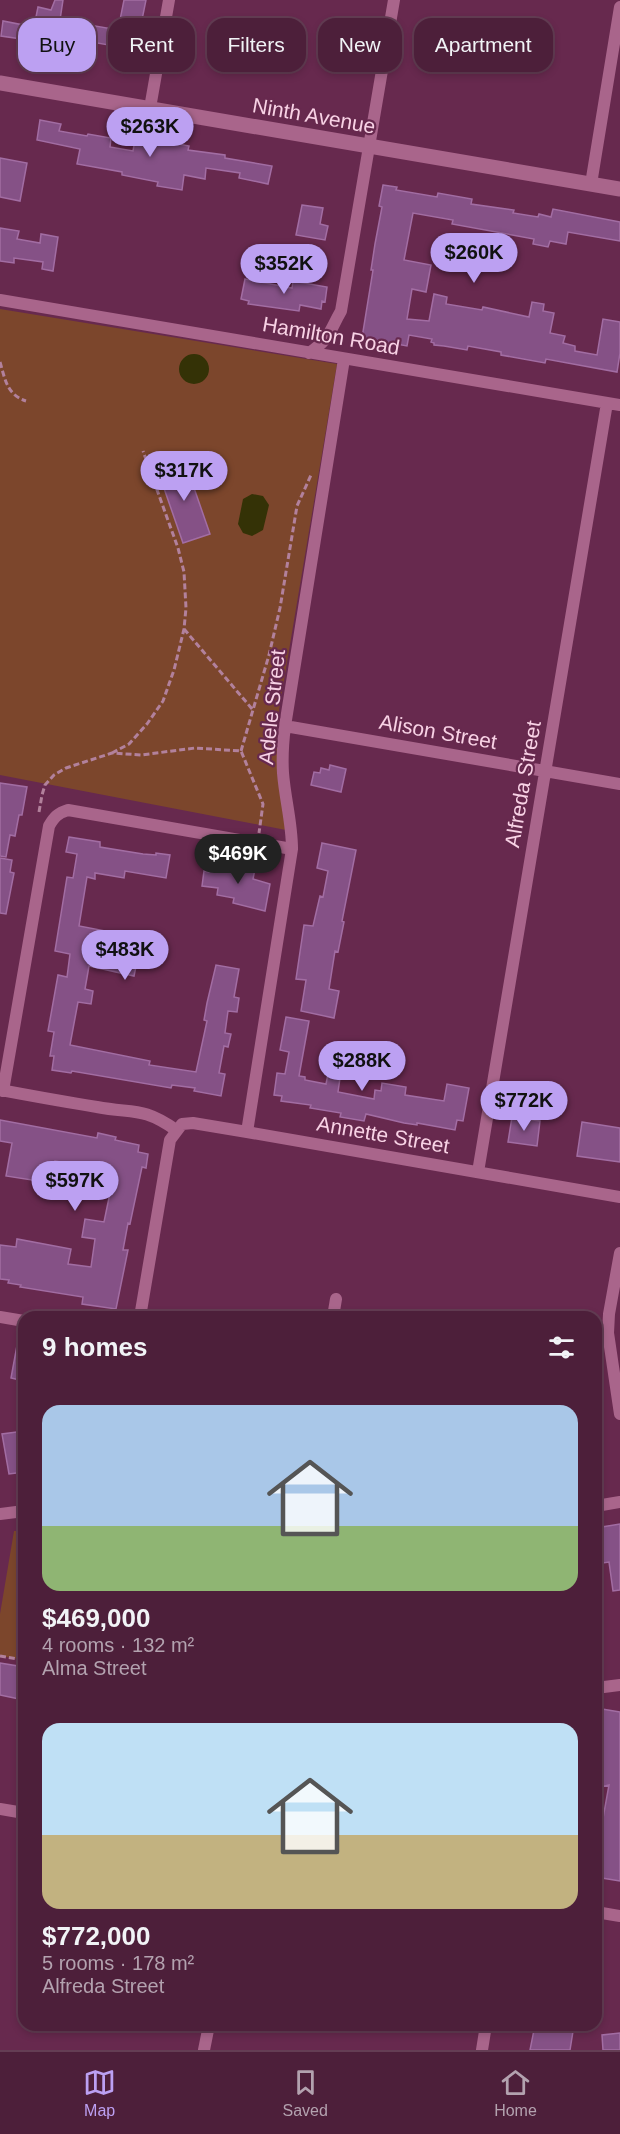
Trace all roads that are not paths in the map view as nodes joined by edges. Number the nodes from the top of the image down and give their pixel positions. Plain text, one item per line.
1 (169, 0) edge
2 (394, 0) edge
3 (620, 7) edge
4 (0, 83) edge
5 (150, 108) junction
6 (369, 147) junction
7 (591, 184) junction
8 (620, 189) edge
9 (0, 300) edge
10 (309, 353) junction
11 (344, 359) junction
12 (614, 404) edge
13 (285, 726) junction
14 (545, 771) junction
15 (620, 784) edge
16 (292, 849) junction
17 (2, 1090) edge
18 (247, 1132) junction
19 (173, 1135) junction
20 (478, 1172) junction
21 (620, 1197) edge
22 (620, 1253) edge
23 (336, 1299) dead end
24 (141, 1311) edge
25 (334, 1311) edge
26 (0, 1317) edge
27 (18, 1320) edge
28 (619, 1395) edge
29 (620, 1414) edge
30 (620, 1502) edge
31 (602, 1505) edge
32 (18, 1512) edge
33 (0, 1514) edge
34 (620, 1685) edge
35 (602, 1687) edge
36 (0, 1809) edge
37 (18, 1812) edge
38 (602, 1913) edge
39 (620, 1916) edge
40 (208, 2031) edge
41 (485, 2031) edge
42 (204, 2050) edge
43 (482, 2050) edge

1 - 5 street
2 - 6 street
3 - 7 street
4 - 5 street, Ninth Avenue
5 - 6 street, Ninth Avenue
6 - 7 street, Ninth Avenue
6 - 10 street
7 - 8 street, Ninth Avenue
9 - 10 street, Hamilton Road
10 - 11 street, Hamilton Road
11 - 12 street, Hamilton Road
11 - 13 street, Adele Street
12 - 14 street, Alfreda Street
13 - 14 street, Alison Street
13 - 16 street, Adele Street
14 - 15 street, Alison Street
14 - 20 street, Alfreda Street
16 - 17 street
16 - 18 street, Adele Street
17 - 19 street
18 - 19 street, Annette Street
18 - 20 street, Annette Street
19 - 24 street
20 - 21 street, Annette Street
22 - 28 street
23 - 25 street
26 - 27 street
28 - 29 street
30 - 31 street
32 - 33 street
34 - 35 street
36 - 37 street
38 - 39 street
40 - 42 street
41 - 43 street

